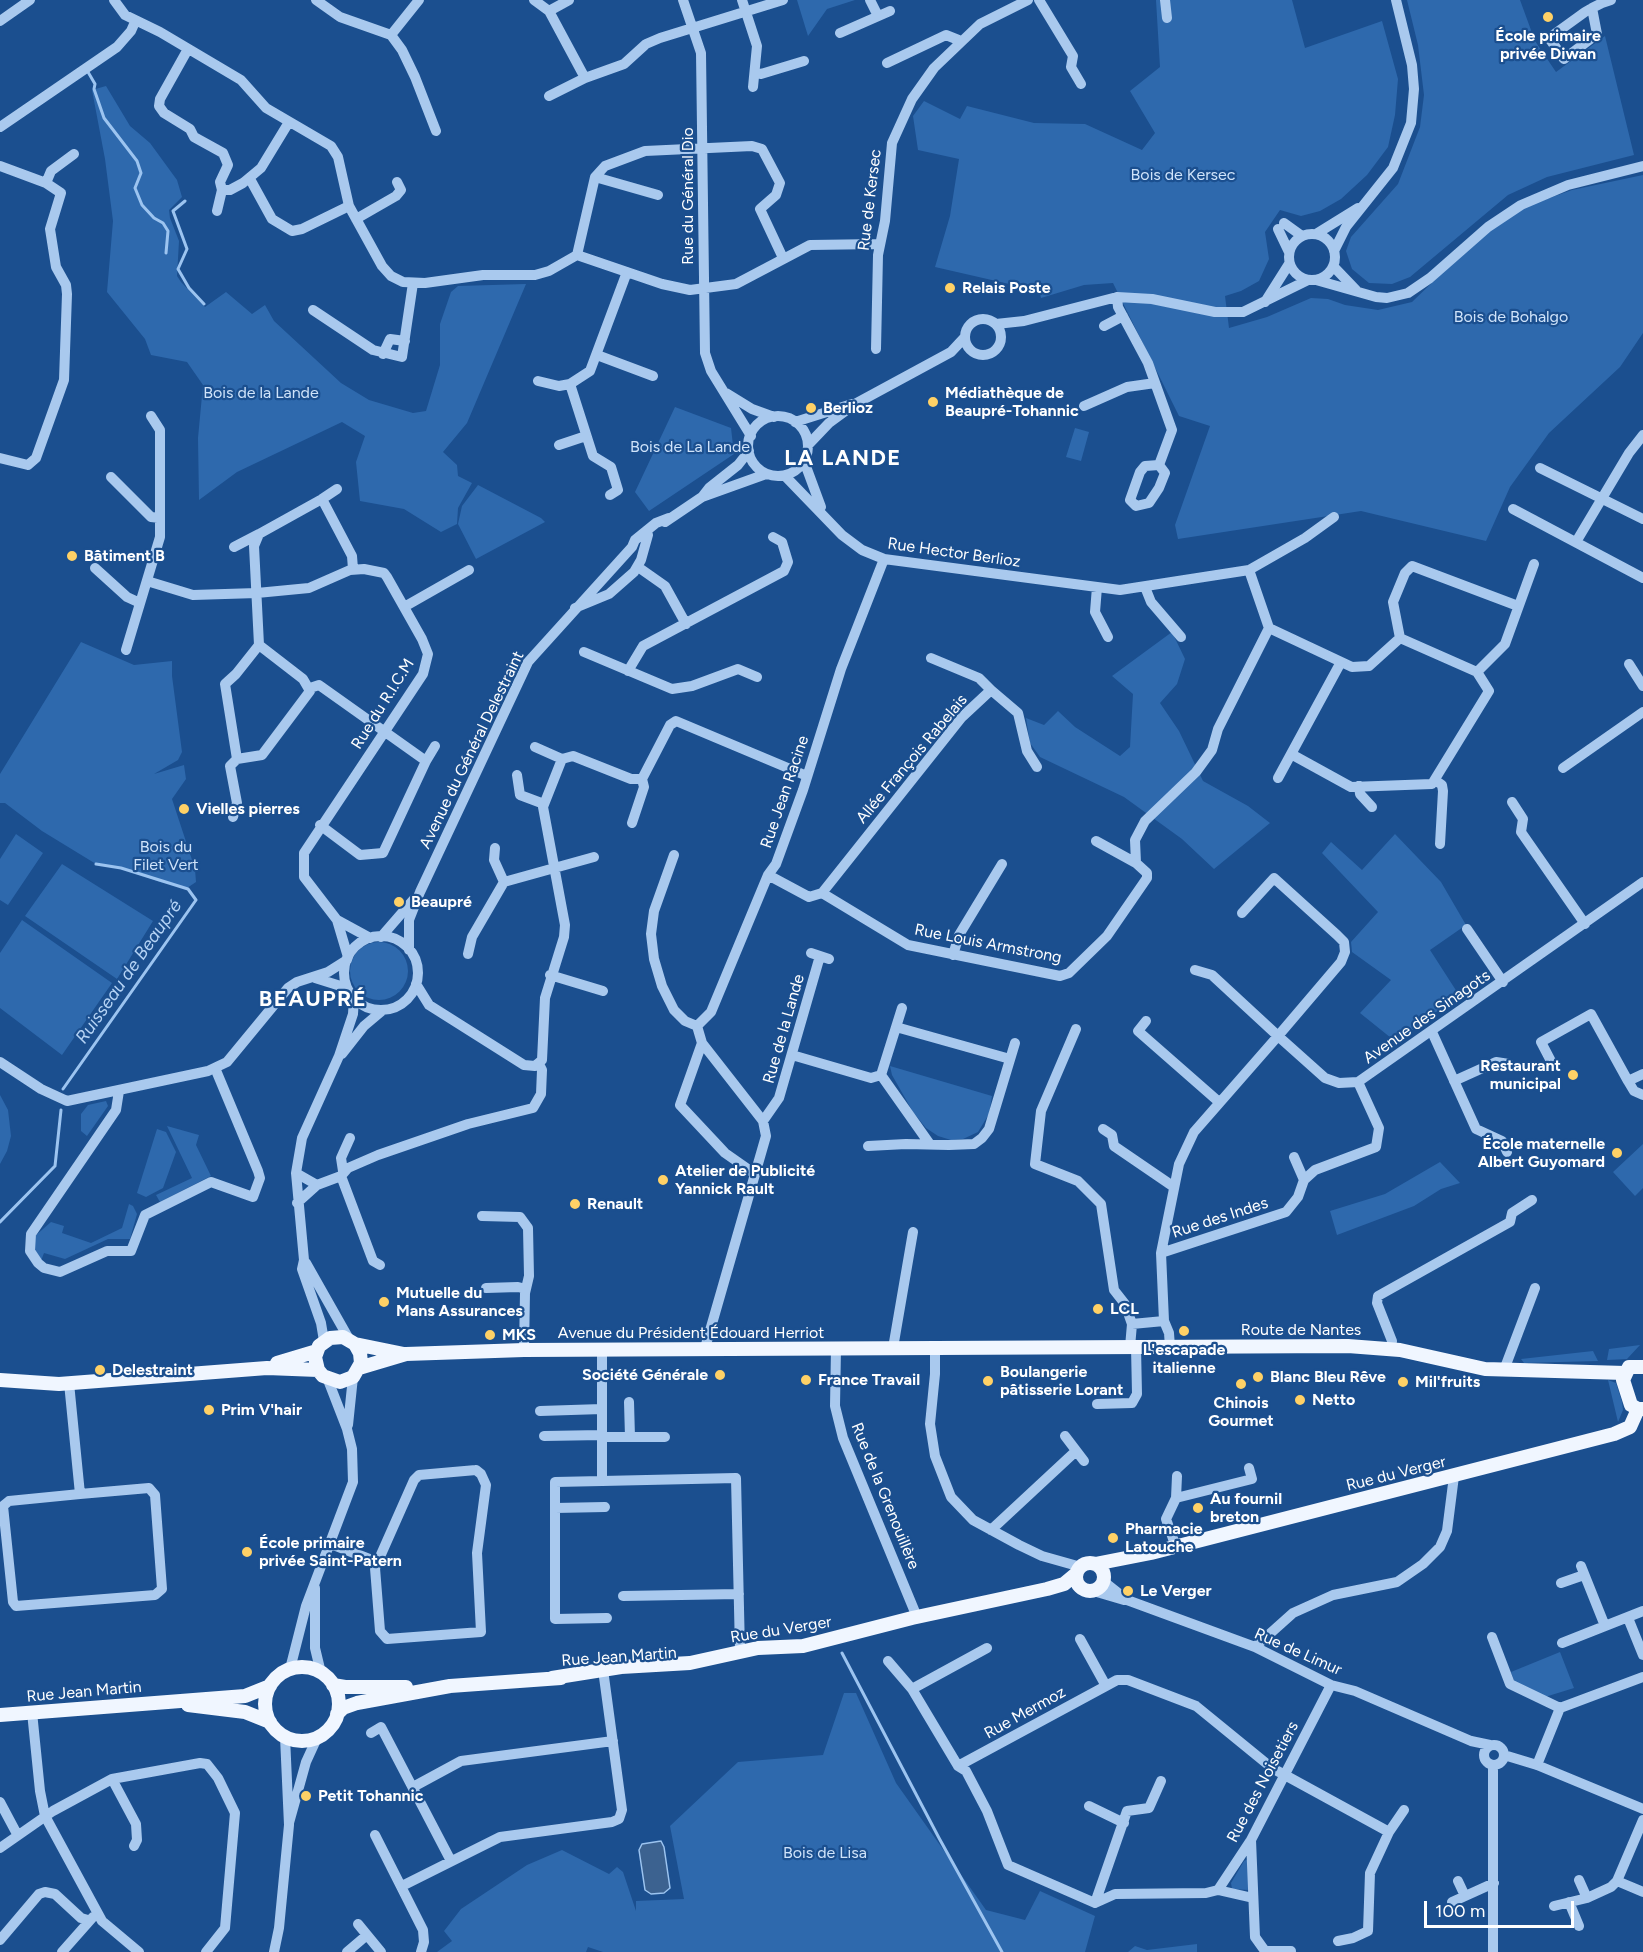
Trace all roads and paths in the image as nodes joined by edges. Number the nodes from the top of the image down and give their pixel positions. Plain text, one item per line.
1 (30, 0) edge
2 (114, 0) edge
3 (316, 0) edge
4 (419, 0) edge
5 (534, 0) edge
6 (569, 0) edge
7 (683, 0) edge
8 (783, 0) edge
9 (870, 0) edge
10 (1028, 0) edge
11 (1039, 0) edge
12 (1165, 0) edge
13 (1396, 0) edge
14 (1611, 0) edge
15 (744, 5) edge
16 (1592, 8) junction
17 (890, 10) dead end
18 (549, 11) junction
19 (878, 16) junction
20 (1167, 18) dead end
21 (0, 21) edge
22 (135, 22) junction
23 (693, 27) junction
24 (840, 33) dead end
25 (391, 35) junction
26 (961, 41) junction
27 (188, 49) junction
28 (804, 61) dead end
29 (887, 63) dead end
30 (755, 72) junction
31 (585, 78) junction
32 (1081, 84) dead end
33 (753, 87) dead end
34 (549, 96) dead end
35 (288, 122) junction
36 (0, 127) edge
37 (436, 131) dead end
38 (703, 149) junction
39 (74, 154) dead end
40 (0, 166) edge
41 (1643, 166) edge
42 (595, 177) junction
43 (250, 178) junction
44 (46, 183) junction
45 (401, 189) dead end
46 (222, 190) junction
47 (658, 195) dead end
48 (1364, 205) junction
49 (349, 206) junction
50 (217, 211) dead end
51 (356, 219) junction
52 (1316, 234) junction
53 (1302, 236) junction
54 (879, 244) junction
55 (1334, 251) junction
56 (1289, 252) junction
57 (578, 255) junction
58 (783, 258) junction
59 (1289, 264) junction
60 (1334, 266) junction
61 (627, 272) junction
62 (1312, 280) junction
63 (413, 283) junction
64 (703, 288) junction
65 (1356, 290) junction
66 (1117, 297) junction
67 (1266, 302) junction
68 (312, 310) dead end
69 (1122, 316) junction
70 (1024, 321) junction
71 (996, 324) junction
72 (1104, 326) dead end
73 (1001, 337) junction
74 (966, 338) junction
75 (405, 341) junction
76 (876, 349) dead end
77 (973, 351) junction
78 (951, 352) junction
79 (383, 354) junction
80 (597, 355) junction
81 (653, 376) dead end
82 (538, 381) dead end
83 (1155, 383) junction
84 (570, 384) junction
85 (724, 391) junction
86 (855, 404) junction
87 (1084, 406) dead end
88 (151, 416) dead end
89 (774, 417) junction
90 (795, 422) junction
91 (1643, 435) edge
92 (586, 436) junction
93 (751, 436) junction
94 (560, 445) dead end
95 (808, 445) junction
96 (749, 450) junction
97 (0, 458) edge
98 (804, 461) junction
99 (1159, 465) dead end
100 (1540, 468) dead end
101 (766, 474) junction
102 (785, 476) junction
103 (111, 477) dead end
104 (337, 489) dead end
105 (610, 495) dead end
106 (702, 497) junction
107 (1602, 497) junction
108 (322, 499) junction
109 (1513, 509) dead end
110 (823, 513) junction
111 (1334, 517) dead end
112 (160, 518) junction
113 (669, 519) junction
114 (1643, 519) edge
115 (259, 534) junction
116 (648, 535) junction
117 (773, 537) dead end
118 (1576, 542) junction
119 (234, 547) dead end
120 (632, 547) junction
121 (884, 559) junction
122 (1534, 564) dead end
123 (638, 567) junction
124 (95, 568) dead end
125 (353, 569) junction
126 (469, 570) dead end
127 (1249, 570) junction
128 (1643, 578) edge
129 (147, 581) junction
130 (1097, 587) junction
131 (1145, 587) junction
132 (257, 593) junction
133 (140, 603) junction
134 (1518, 606) junction
135 (404, 607) junction
136 (575, 608) junction
137 (686, 624) junction
138 (1269, 628) junction
139 (1181, 637) dead end
140 (1108, 638) dead end
141 (1400, 638) junction
142 (259, 645) junction
143 (126, 650) dead end
144 (584, 652) dead end
145 (931, 657) dead end
146 (1341, 662) junction
147 (1629, 664) dead end
148 (628, 671) junction
149 (1477, 672) junction
150 (757, 677) dead end
151 (1643, 686) edge
152 (310, 688) junction
153 (991, 690) junction
154 (1643, 712) edge
155 (385, 732) junction
156 (435, 746) dead end
157 (535, 747) dead end
158 (1292, 754) junction
159 (237, 759) junction
160 (562, 759) junction
161 (426, 761) junction
162 (1036, 767) dead end
163 (1563, 768) dead end
164 (517, 775) dead end
165 (807, 776) junction
166 (1278, 778) dead end
167 (642, 779) junction
168 (1435, 780) junction
169 (1359, 786) junction
170 (1512, 802) dead end
171 (544, 804) junction
172 (1372, 807) dead end
173 (233, 817) dead end
174 (632, 823) dead end
175 (320, 825) junction
176 (1096, 841) dead end
177 (1440, 844) dead end
178 (495, 848) dead end
179 (674, 855) dead end
180 (594, 857) dead end
181 (1136, 863) junction
182 (1002, 864) dead end
183 (554, 868) junction
184 (768, 875) junction
185 (504, 882) junction
186 (1643, 882) edge
187 (420, 892) junction
188 (822, 893) junction
189 (1242, 913) dead end
190 (337, 920) junction
191 (1585, 924) junction
192 (1467, 929) dead end
193 (375, 938) junction
194 (409, 950) junction
195 (468, 954) dead end
196 (953, 955) junction
197 (820, 956) dead end
198 (347, 959) junction
199 (1195, 970) dead end
200 (550, 975) junction
201 (314, 978) junction
202 (1503, 982) junction
203 (416, 984) junction
204 (347, 988) junction
205 (603, 991) dead end
206 (354, 998) junction
207 (405, 1001) junction
208 (429, 1005) junction
209 (902, 1008) dead end
210 (383, 1010) junction
211 (1146, 1021) dead end
212 (697, 1026) junction
213 (896, 1027) junction
214 (1076, 1029) dead end
215 (1432, 1032) junction
216 (1278, 1036) junction
217 (1015, 1043) dead end
218 (702, 1044) junction
219 (792, 1055) junction
220 (339, 1056) junction
221 (1010, 1059) junction
222 (0, 1062) edge
223 (539, 1064) junction
224 (1509, 1064) dead end
225 (1553, 1065) dead end
226 (215, 1068) junction
227 (1643, 1074) edge
228 (881, 1075) junction
229 (1454, 1081) junction
230 (1358, 1082) junction
231 (1628, 1082) junction
232 (119, 1091) junction
233 (1643, 1095) edge
234 (1219, 1102) junction
235 (763, 1120) junction
236 (1103, 1129) dead end
237 (350, 1138) dead end
238 (929, 1143) junction
239 (868, 1146) dead end
240 (1508, 1152) dead end
241 (1294, 1158) dead end
242 (296, 1173) junction
243 (342, 1174) junction
244 (755, 1174) junction
245 (1304, 1180) junction
246 (316, 1185) junction
247 (1174, 1187) junction
248 (253, 1197) junction
249 (1532, 1200) dead end
250 (265, 1201) dead end
251 (297, 1203) junction
252 (482, 1216) dead end
253 (913, 1232) dead end
254 (1161, 1253) junction
255 (304, 1260) junction
256 (380, 1265) dead end
257 (486, 1288) dead end
258 (1535, 1288) dead end
259 (526, 1290) junction
260 (1164, 1321) junction
261 (1132, 1324) junction
262 (352, 1342) junction
263 (320, 1346) junction
264 (1133, 1347) junction
265 (1170, 1347) junction
266 (602, 1348) junction
267 (705, 1348) junction
268 (836, 1348) junction
269 (893, 1348) junction
270 (935, 1348) junction
271 (976, 1348) joint
272 (1391, 1349) junction
273 (524, 1350) junction
274 (406, 1354) junction
275 (1641, 1362) edge
276 (267, 1368) junction
277 (1503, 1370) junction
278 (1624, 1372) junction
279 (356, 1373) junction
280 (323, 1375) junction
281 (0, 1380) edge
282 (69, 1383) junction
283 (629, 1402) dead end
284 (1097, 1404) dead end
285 (602, 1408) junction
286 (1640, 1409) edge
287 (540, 1411) dead end
288 (347, 1429) junction
289 (544, 1436) dead end
290 (602, 1436) junction
291 (1065, 1436) dead end
292 (630, 1437) junction
293 (665, 1437) dead end
294 (1076, 1451) junction
295 (1084, 1461) dead end
296 (1249, 1468) dead end
297 (1177, 1476) dead end
298 (1454, 1476) junction
299 (602, 1481) junction
300 (81, 1494) junction
301 (1176, 1498) junction
302 (605, 1507) dead end
303 (555, 1508) junction
304 (991, 1530) junction
305 (331, 1544) junction
306 (1176, 1547) junction
307 (377, 1562) junction
308 (1079, 1570) junction
309 (1100, 1573) junction
310 (1562, 1584) dead end
311 (315, 1588) junction
312 (1047, 1589) junction
313 (1086, 1589) junction
314 (739, 1594) junction
315 (623, 1596) dead end
316 (1127, 1600) junction
317 (1643, 1611) edge
318 (917, 1617) junction
319 (1628, 1617) junction
320 (607, 1618) dead end
321 (1605, 1626) junction
322 (1492, 1637) dead end
323 (1080, 1639) dead end
324 (1562, 1643) dead end
325 (1255, 1647) junction
326 (788, 1648) junction
327 (987, 1648) dead end
328 (740, 1651) junction
329 (1643, 1655) edge
330 (888, 1661) dead end
331 (290, 1670) junction
332 (321, 1673) junction
333 (604, 1677) junction
334 (1643, 1677) edge
335 (552, 1678) junction
336 (333, 1684) junction
337 (1331, 1685) junction
338 (270, 1686) junction
339 (450, 1686) junction
340 (1106, 1686) junction
341 (912, 1689) junction
342 (171, 1702) junction
343 (1560, 1708) junction
344 (32, 1712) junction
345 (337, 1714) junction
346 (0, 1715) edge
347 (270, 1722) junction
348 (370, 1733) dead end
349 (285, 1737) junction
350 (316, 1738) junction
351 (613, 1741) junction
352 (1487, 1749) junction
353 (1504, 1755) junction
354 (1493, 1765) junction
355 (1537, 1765) junction
356 (958, 1766) junction
357 (1283, 1774) junction
358 (112, 1779) junction
359 (1161, 1781) dead end
360 (413, 1787) junction
361 (0, 1802) edge
362 (1089, 1806) dead end
363 (1643, 1809) edge
364 (1404, 1810) dead end
365 (45, 1816) junction
366 (1643, 1820) edge
367 (1124, 1823) junction
368 (289, 1825) junction
369 (1389, 1832) junction
370 (17, 1834) junction
371 (375, 1835) dead end
372 (1251, 1840) junction
373 (134, 1846) dead end
374 (0, 1848) edge
375 (451, 1861) junction
376 (1579, 1880) dead end
377 (1458, 1881) dead end
378 (1617, 1881) junction
379 (1494, 1883) junction
380 (402, 1886) junction
381 (1218, 1890) junction
382 (1643, 1892) edge
383 (1464, 1896) junction
384 (1253, 1898) junction
385 (1587, 1898) junction
386 (1452, 1902) dead end
387 (1569, 1902) junction
388 (1095, 1903) junction
389 (1554, 1906) dead end
390 (97, 1912) junction
391 (88, 1920) junction
392 (358, 1924) dead end
393 (1579, 1926) dead end
394 (367, 1935) junction
395 (0, 1940) edge
396 (1338, 1941) dead end
397 (62, 1952) edge
398 (139, 1952) edge
399 (206, 1952) edge
400 (274, 1952) edge
401 (347, 1952) edge
402 (381, 1952) edge
403 (421, 1952) edge
404 (1291, 1952) edge
405 (1493, 1952) edge

1 - 21 street
2 - 22 street
3 - 25 street
4 - 25 street
5 - 18 street
6 - 18 street
7 - 23 street, Rue du Général Dio
8 - 15 street
9 - 19 street
10 - 26 street, Rue de Kersec
11 - 32 street
12 - 20 street
13 - 48 street
14 - 16 street
15 - 23 street
15 - 30 street
16 - 16 street
17 - 19 street
18 - 31 street
19 - 24 street
22 - 27 street
22 - 36 street
23 - 31 street
23 - 38 street, Rue du Général Dio
25 - 37 street
26 - 29 street
26 - 54 street, Rue de Kersec
27 - 35 street
27 - 46 street
28 - 30 street
30 - 33 street
31 - 34 street
35 - 43 street
35 - 49 street
38 - 42 street
38 - 58 street
38 - 64 street, Rue du Général Dio
39 - 44 street
40 - 44 street
41 - 65 street
42 - 47 street
42 - 57 street
43 - 46 street
43 - 49 street
44 - 97 street
45 - 51 street
46 - 50 street
48 - 52 street
48 - 55 street
49 - 51 street
51 - 63 street
52 - 53 street
52 - 55 street
53 - 56 street
53 - 56 street
54 - 58 street
54 - 76 street, Rue de Kersec
55 - 60 street
56 - 59 street
57 - 61 street
57 - 63 street
58 - 64 street
59 - 62 street
59 - 67 street
60 - 62 street
60 - 65 street
61 - 64 street
61 - 80 street
62 - 65 street
62 - 67 street
63 - 75 street
64 - 85 street, Rue du Général Dio
66 - 67 street
66 - 69 street
66 - 70 street
68 - 79 street
69 - 72 street
69 - 83 street
70 - 71 street
70 - 73 street
71 - 73 street
71 - 74 street
73 - 77 street
74 - 77 street
74 - 78 street
75 - 79 street
75 - 79 street
77 - 78 street
78 - 86 street
80 - 81 street
80 - 84 street
82 - 84 street
83 - 87 street
83 - 99 street
84 - 92 street
85 - 89 street, Rue du Général Dio
85 - 93 street, Rue du Général Dio
86 - 90 street
86 - 95 street
88 - 112 street
89 - 90 street
89 - 93 street
90 - 95 street
91 - 107 street
92 - 94 street
92 - 105 street
93 - 96 street
95 - 98 street
96 - 101 street
96 - 106 street, Avenue du Général Delestraint
98 - 102 street
98 - 110 street, Rue Hector Berlioz
100 - 107 street
101 - 102 street
101 - 106 street, Avenue du Général Delestraint
102 - 110 street, Rue Hector Berlioz
103 - 112 street
104 - 108 street
106 - 113 street, Avenue du Général Delestraint
107 - 114 street
107 - 118 street
108 - 115 street
108 - 125 street
109 - 118 street
110 - 121 street, Rue Hector Berlioz
111 - 127 street, Rue Hector Berlioz
112 - 129 street
113 - 116 street, Avenue du Général Delestraint
113 - 120 street, Avenue du Général Delestraint
115 - 119 street
115 - 132 street
116 - 120 street, Avenue du Général Delestraint
116 - 123 street
117 - 137 street
118 - 128 street
120 - 136 street, Avenue du Général Delestraint
121 - 130 street, Rue Hector Berlioz
121 - 165 street, Rue Jean Racine
122 - 134 street
123 - 136 street
123 - 137 street
124 - 133 street
125 - 132 street
125 - 135 street, Rue du R.I.C.M
126 - 135 street
127 - 131 street, Rue Hector Berlioz
127 - 138 street
129 - 132 street
129 - 133 street
130 - 131 street, Rue Hector Berlioz
130 - 140 street
131 - 139 street
132 - 142 street
133 - 143 street
134 - 141 street
134 - 149 street
135 - 155 street, Rue du R.I.C.M
136 - 187 street, Avenue du Général Delestraint
137 - 148 street
138 - 146 street
138 - 181 street
141 - 146 street
141 - 149 street
142 - 152 street
142 - 159 street
144 - 148 street
145 - 153 street
146 - 158 street
147 - 151 street
148 - 150 street
149 - 168 street
152 - 155 street
152 - 159 street
153 - 162 street, Allée François Rabelais
153 - 188 street, Allée François Rabelais
154 - 163 street
155 - 161 street
155 - 175 street, Rue du R.I.C.M
156 - 161 street
157 - 160 street
158 - 166 street
158 - 169 street
159 - 173 street
160 - 167 street
160 - 171 street
161 - 175 street
164 - 171 street
165 - 167 street
165 - 184 street, Rue Jean Racine
167 - 174 street
168 - 169 street
168 - 177 street
169 - 172 street
170 - 191 street
171 - 183 street
175 - 190 street, Rue du R.I.C.M
176 - 181 street
178 - 185 street
179 - 212 street
180 - 183 street
181 - 196 street, Rue Louis Armstrong
182 - 196 street
183 - 185 street
183 - 200 street
184 - 188 street, Rue Louis Armstrong
184 - 212 street, Rue Jean Racine
185 - 195 street
186 - 191 street, Avenue des Sinagots
187 - 193 street, Avenue du Général Delestraint
187 - 194 street, Avenue du Général Delestraint
188 - 196 street, Rue Louis Armstrong
189 - 216 street
190 - 193 street, Rue du R.I.C.M
190 - 198 street, Rue du R.I.C.M
191 - 202 street, Avenue des Sinagots
192 - 202 street
193 - 194 street
193 - 198 street
194 - 203 street
197 - 219 street, Rue de la Lande
198 - 201 street
198 - 204 street
199 - 216 street, Avenue des Sinagots
200 - 205 street
200 - 223 street
201 - 204 street
201 - 226 street
202 - 215 street, Avenue des Sinagots
203 - 207 street
203 - 208 street
204 - 206 street
206 - 210 street
206 - 220 street
207 - 208 street
207 - 210 street
208 - 223 street
209 - 213 street
210 - 220 street
211 - 234 street
212 - 218 street
213 - 221 street
213 - 228 street
214 - 261 street
215 - 229 street
215 - 230 street, Avenue des Sinagots
216 - 230 street, Avenue des Sinagots
216 - 234 street
217 - 221 street
218 - 235 street
218 - 244 street
219 - 228 street
219 - 235 street, Rue de la Lande
220 - 242 street
221 - 238 street
222 - 232 street
223 - 243 street
224 - 229 street
225 - 231 street
226 - 232 street
226 - 248 street
227 - 231 street
228 - 238 street
229 - 240 street
230 - 245 street
231 - 233 street
232 - 248 street
234 - 247 street
235 - 244 street
236 - 247 street
237 - 243 street
238 - 239 street
241 - 245 street
242 - 246 street
242 - 251 street
243 - 246 street
243 - 256 street
244 - 267 street
245 - 254 street, Rue des Indes
246 - 251 street
247 - 254 street
248 - 250 street
249 - 272 street
251 - 255 street
252 - 259 street
253 - 269 street
254 - 260 street
255 - 262 street
255 - 263 street
257 - 259 street
258 - 277 street
259 - 273 street
260 - 261 street
260 - 265 street
261 - 264 street
262 - 263 main road
262 - 274 main road, Avenue du Président Édouard Herriot
262 - 279 main road
263 - 276 main road
263 - 280 main road
264 - 265 main road, Route de Nantes
264 - 271 main road, Route de Nantes
264 - 284 street
265 - 272 main road, Route de Nantes
266 - 267 main road, Avenue du Président Édouard Herriot
266 - 273 main road, Avenue du Président Édouard Herriot
266 - 285 street
267 - 268 main road, Avenue du Président Édouard Herriot
268 - 269 main road, Avenue du Président Édouard Herriot
268 - 318 street, Rue de la Grenouillère
269 - 270 main road, Avenue du Président Édouard Herriot
270 - 271 main road, Avenue du Président Édouard Herriot
270 - 304 street
272 - 277 main road, Route de Nantes
273 - 274 main road, Avenue du Président Édouard Herriot
274 - 279 main road, Avenue du Président Édouard Herriot
275 - 278 main road
276 - 280 main road
276 - 282 main road
277 - 278 main road, Route de Nantes
278 - 286 main road
279 - 280 main road
279 - 288 street
280 - 288 street
281 - 282 main road
282 - 300 street
283 - 292 street
285 - 287 street
285 - 290 street
286 - 298 main road, Rue du Verger
288 - 305 street
289 - 290 street
290 - 292 street
290 - 299 street
291 - 294 street
292 - 293 street
294 - 295 street
294 - 304 street
296 - 301 street
297 - 301 street
298 - 306 main road, Rue du Verger
298 - 325 street
299 - 303 street
299 - 314 street
300 - 300 street
301 - 306 street
302 - 303 street
303 - 320 street
304 - 308 street
305 - 307 street
305 - 311 street
306 - 309 main road, Rue du Verger
307 - 307 street
308 - 309 main road, Rue du Verger
308 - 312 main road, Rue du Verger
308 - 313 main road
309 - 313 main road
309 - 316 street, Rue de Limur
310 - 321 street
311 - 331 street
311 - 332 street
312 - 313 main road, Rue du Verger
312 - 318 main road, Rue du Verger
313 - 316 street, Rue de Limur
314 - 315 street
314 - 328 street
316 - 325 street, Rue de Limur
317 - 319 street
318 - 326 main road, Rue du Verger
319 - 321 street
319 - 329 street
321 - 324 street
322 - 343 street
323 - 340 street
325 - 337 street, Rue de Limur
326 - 328 main road, Rue du Verger
326 - 333 main road, Rue Jean Martin
327 - 341 street
328 - 335 main road, Rue du Verger
330 - 341 street
331 - 332 main road
331 - 338 main road
332 - 336 main road
333 - 335 main road, Rue Jean Martin
333 - 351 street
334 - 343 street
335 - 339 main road, Rue Jean Martin
336 - 339 main road, Rue Jean Martin
336 - 345 main road
337 - 352 street, Rue de Limur
337 - 357 street, Rue des Noisetiers
338 - 342 main road, Rue Jean Martin
338 - 347 main road
339 - 345 main road, Rue Jean Martin
340 - 356 street, Rue Mermoz
340 - 357 street, Rue Mermoz
341 - 356 street
342 - 344 main road, Rue Jean Martin
342 - 347 main road, Rue Jean Martin
343 - 355 street
344 - 346 main road, Rue Jean Martin
344 - 365 street
345 - 350 main road
347 - 349 main road
348 - 360 street
349 - 350 main road
349 - 368 street
350 - 368 street
351 - 360 street
351 - 375 street
352 - 353 street, Rue de Limur
352 - 354 street
353 - 354 street
353 - 355 street, Rue de Limur
354 - 379 street
355 - 363 street, Rue de Limur
356 - 388 street
357 - 369 street, Rue Mermoz
357 - 372 street, Rue des Noisetiers
358 - 365 street
358 - 373 street
358 - 399 street
359 - 367 street
360 - 375 street
361 - 370 street
362 - 367 street
364 - 369 street
365 - 370 street
365 - 390 street
366 - 378 street
367 - 388 street
368 - 400 street
369 - 396 street
370 - 374 street
371 - 380 street
372 - 381 street, Rue des Noisetiers
372 - 384 street
375 - 380 street
376 - 385 street
377 - 383 street
378 - 382 street
378 - 385 street
379 - 383 street
379 - 405 street
380 - 403 street
381 - 384 street
381 - 388 street
383 - 386 street
384 - 404 street
385 - 387 street
387 - 389 street
387 - 393 street
390 - 391 street
390 - 398 street
391 - 395 street
391 - 397 street
392 - 394 street
394 - 401 street
394 - 402 street

